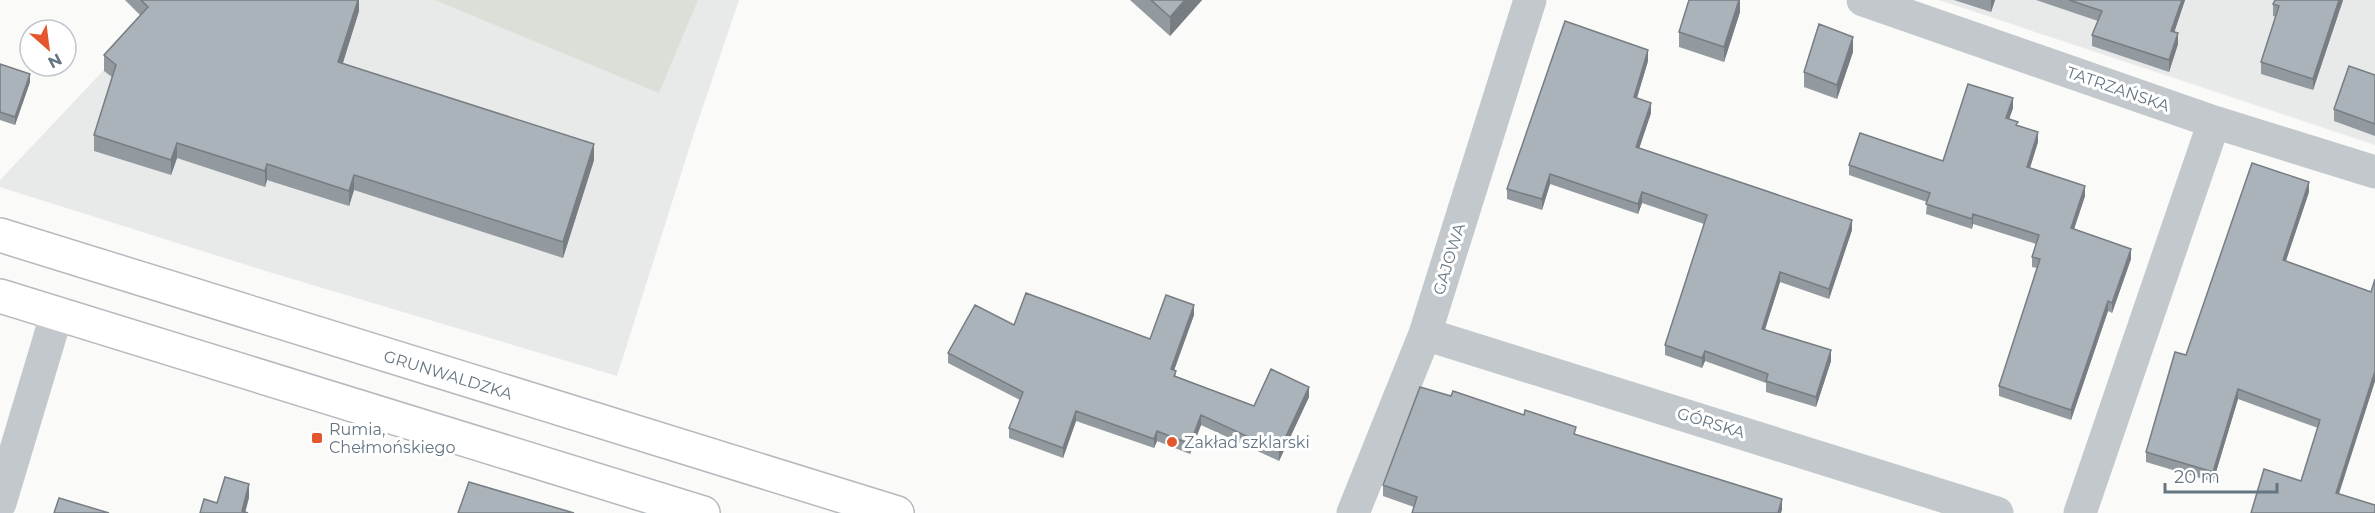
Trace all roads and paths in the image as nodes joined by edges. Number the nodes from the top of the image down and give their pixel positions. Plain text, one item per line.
1 (1530, 0) edge
2 (1863, 0) edge
3 (2214, 122) junction
4 (2375, 172) edge
5 (0, 236) edge
6 (0, 296) edge
7 (57, 314) junction
8 (1425, 334) junction
9 (0, 503) edge
10 (703, 513) edge
11 (897, 513) edge
12 (1353, 513) edge
13 (1997, 513) edge
14 (2080, 513) edge

1 - 8 street, GAJOWA
2 - 3 street, TATRZAŃSKA
3 - 4 street, TATRZAŃSKA
3 - 14 street
5 - 11 main road, GRUNWALDZKA
6 - 7 main road
7 - 9 street
7 - 10 main road
8 - 12 street, GAJOWA
8 - 13 street, GÓRSKA

